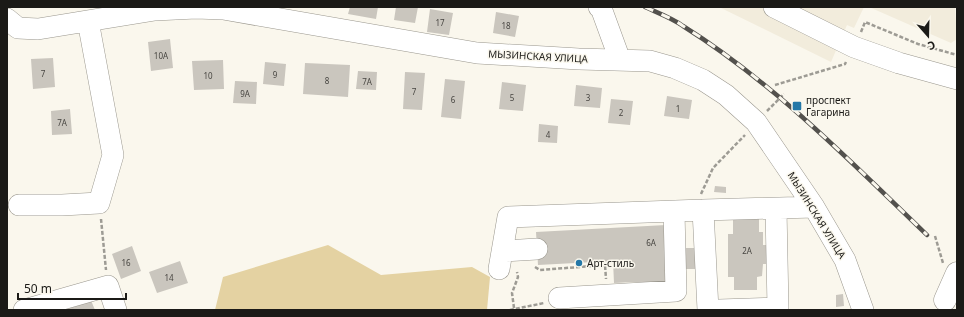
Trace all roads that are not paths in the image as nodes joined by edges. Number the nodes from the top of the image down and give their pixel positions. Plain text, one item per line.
1 (599, 7) edge
2 (774, 7) edge
3 (7, 20) edge
4 (88, 21) junction
5 (620, 60) junction
6 (957, 79) edge
7 (19, 205) dead end
8 (814, 207) junction
9 (776, 209) junction
10 (703, 210) junction
11 (674, 212) junction
12 (535, 258) road end
13 (560, 304) edge
14 (24, 310) edge
15 (116, 310) edge
16 (629, 310) edge
17 (708, 310) edge
18 (719, 310) edge
19 (862, 310) edge

1 - 5 street
2 - 6 street
3 - 4 street, МЫЗИНСКАЯ УЛИЦА
4 - 5 street, МЫЗИНСКАЯ УЛИЦА
4 - 7 street
5 - 8 street, МЫЗИНСКАЯ УЛИЦА
8 - 9 street
8 - 19 street, МЫЗИНСКАЯ УЛИЦА
9 - 10 street
9 - 18 street
10 - 11 street
10 - 17 street
11 - 12 street
11 - 13 street
13 - 16 street
14 - 15 street

